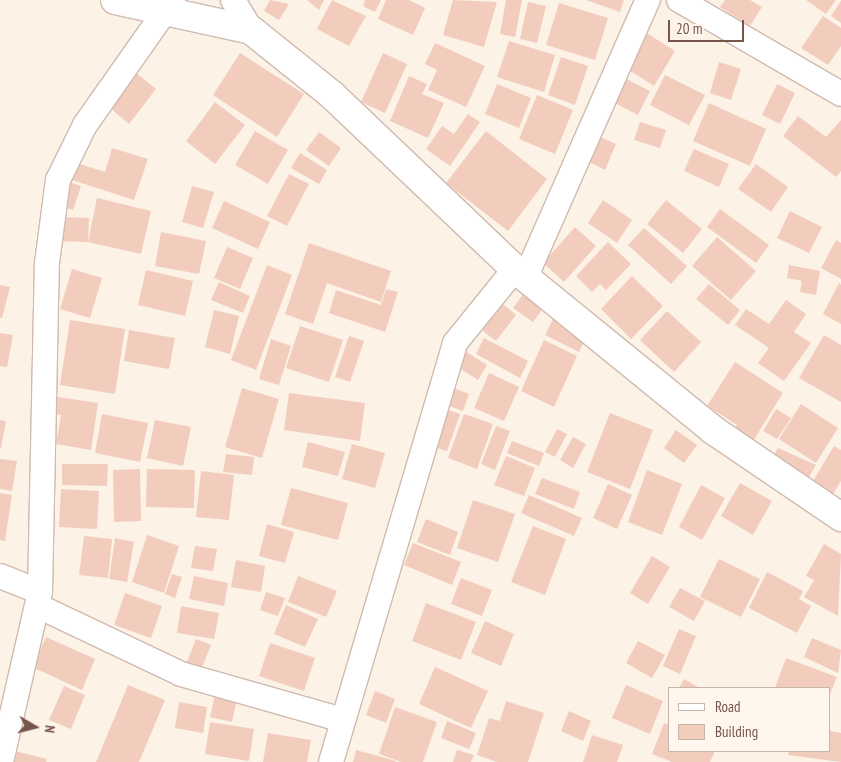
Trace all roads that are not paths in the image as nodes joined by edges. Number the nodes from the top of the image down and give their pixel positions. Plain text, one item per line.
1 (115, 0) edge
2 (233, 0) edge
3 (648, 0) edge
4 (679, 0) edge
5 (168, 5) edge
6 (251, 30) junction
7 (841, 94) edge
8 (520, 272) junction
9 (840, 516) edge
10 (0, 576) edge
11 (39, 599) junction
12 (342, 720) junction
13 (1, 762) edge
14 (331, 762) edge

1 - 5 street
2 - 6 street
3 - 8 street
4 - 7 street
5 - 6 street
5 - 11 street
6 - 8 street
8 - 9 street
8 - 12 street
10 - 11 street
11 - 12 street
11 - 13 street
12 - 14 street

